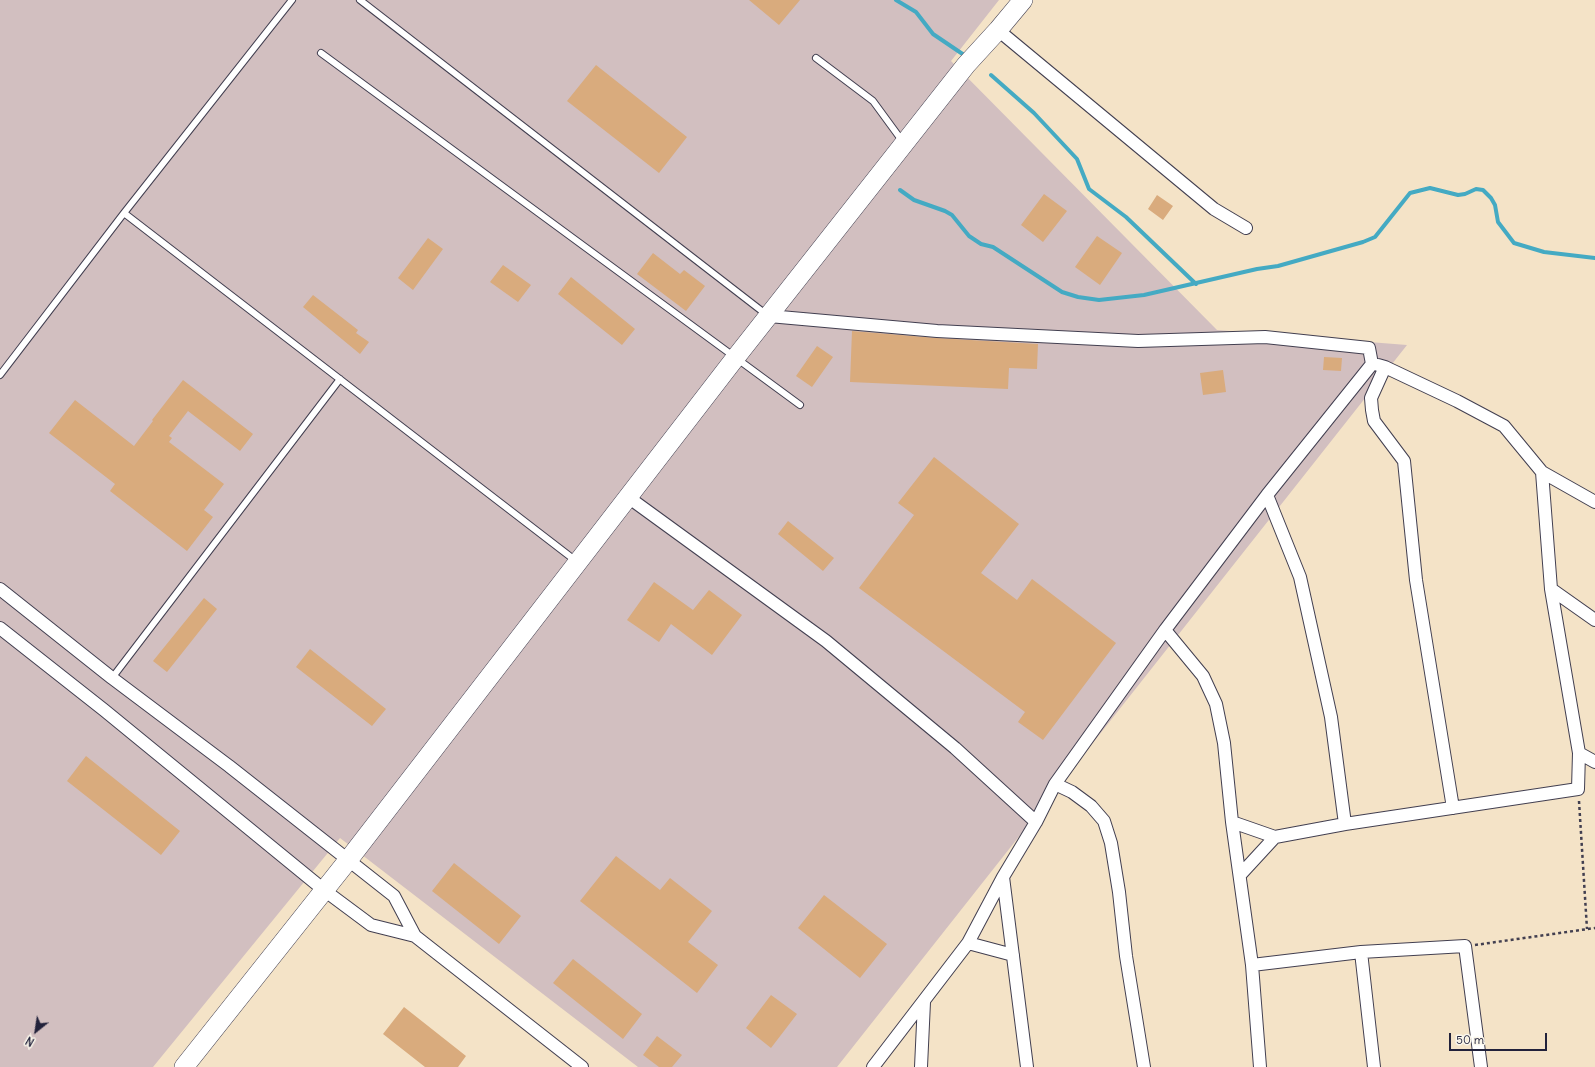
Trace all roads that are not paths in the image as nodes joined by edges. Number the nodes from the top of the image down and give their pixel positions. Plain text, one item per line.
1 (292, 0) edge
2 (360, 0) edge
3 (1023, 0) edge
4 (998, 30) junction
5 (321, 52) dead end
6 (816, 58) dead end
7 (904, 143) junction
8 (124, 213) junction
9 (1246, 228) dead end
10 (769, 316) junction
11 (736, 357) junction
12 (1372, 364) junction
13 (1385, 367) junction
14 (0, 375) edge
15 (340, 379) junction
16 (800, 405) dead end
17 (1542, 472) junction
18 (1266, 495) junction
19 (628, 498) junction
20 (1595, 502) edge
21 (577, 562) junction
22 (0, 589) edge
23 (1552, 589) junction
24 (1595, 620) edge
25 (0, 628) edge
26 (1165, 630) junction
27 (112, 678) junction
28 (1579, 753) junction
29 (1595, 762) edge
30 (1055, 784) junction
31 (1453, 808) junction
32 (1036, 822) junction
33 (1232, 822) junction
34 (1345, 824) junction
35 (1275, 837) junction
36 (349, 859) junction
37 (1240, 875) junction
38 (1003, 877) junction
39 (324, 890) junction
40 (415, 936) junction
41 (968, 943) junction
42 (1361, 952) junction
43 (1013, 955) junction
44 (1252, 965) junction
45 (924, 1002) junction
46 (184, 1067) edge
47 (582, 1067) edge
48 (873, 1067) edge
49 (921, 1067) edge
50 (1027, 1067) edge
51 (1144, 1067) edge
52 (1260, 1067) edge
53 (1374, 1067) edge
54 (1481, 1067) edge

1 - 8 lane
2 - 10 lane
3 - 4 highway
4 - 7 highway
4 - 9 street
5 - 11 lane
6 - 7 lane
7 - 10 highway
8 - 14 lane
8 - 15 lane
10 - 11 highway
10 - 12 street
11 - 16 lane
11 - 19 highway
12 - 13 street
12 - 18 street
13 - 17 street
13 - 31 street
15 - 21 lane
15 - 27 lane
17 - 20 street
17 - 23 street
18 - 26 street
18 - 34 street
19 - 21 highway
19 - 32 street
21 - 36 highway
22 - 27 street
23 - 24 street
23 - 28 street
25 - 39 street
26 - 30 street
26 - 33 street
27 - 36 street
28 - 29 street
28 - 31 street
30 - 32 street
30 - 51 street
31 - 34 street
32 - 38 street
33 - 35 street
33 - 37 street
34 - 35 street
35 - 37 street
36 - 39 highway
36 - 40 street
37 - 44 street
38 - 41 street
38 - 43 street
39 - 40 street
39 - 46 highway
40 - 47 street
41 - 43 street
41 - 45 street
42 - 44 street
42 - 53 street
42 - 54 street
43 - 50 street
44 - 52 street
45 - 48 street
45 - 49 street

